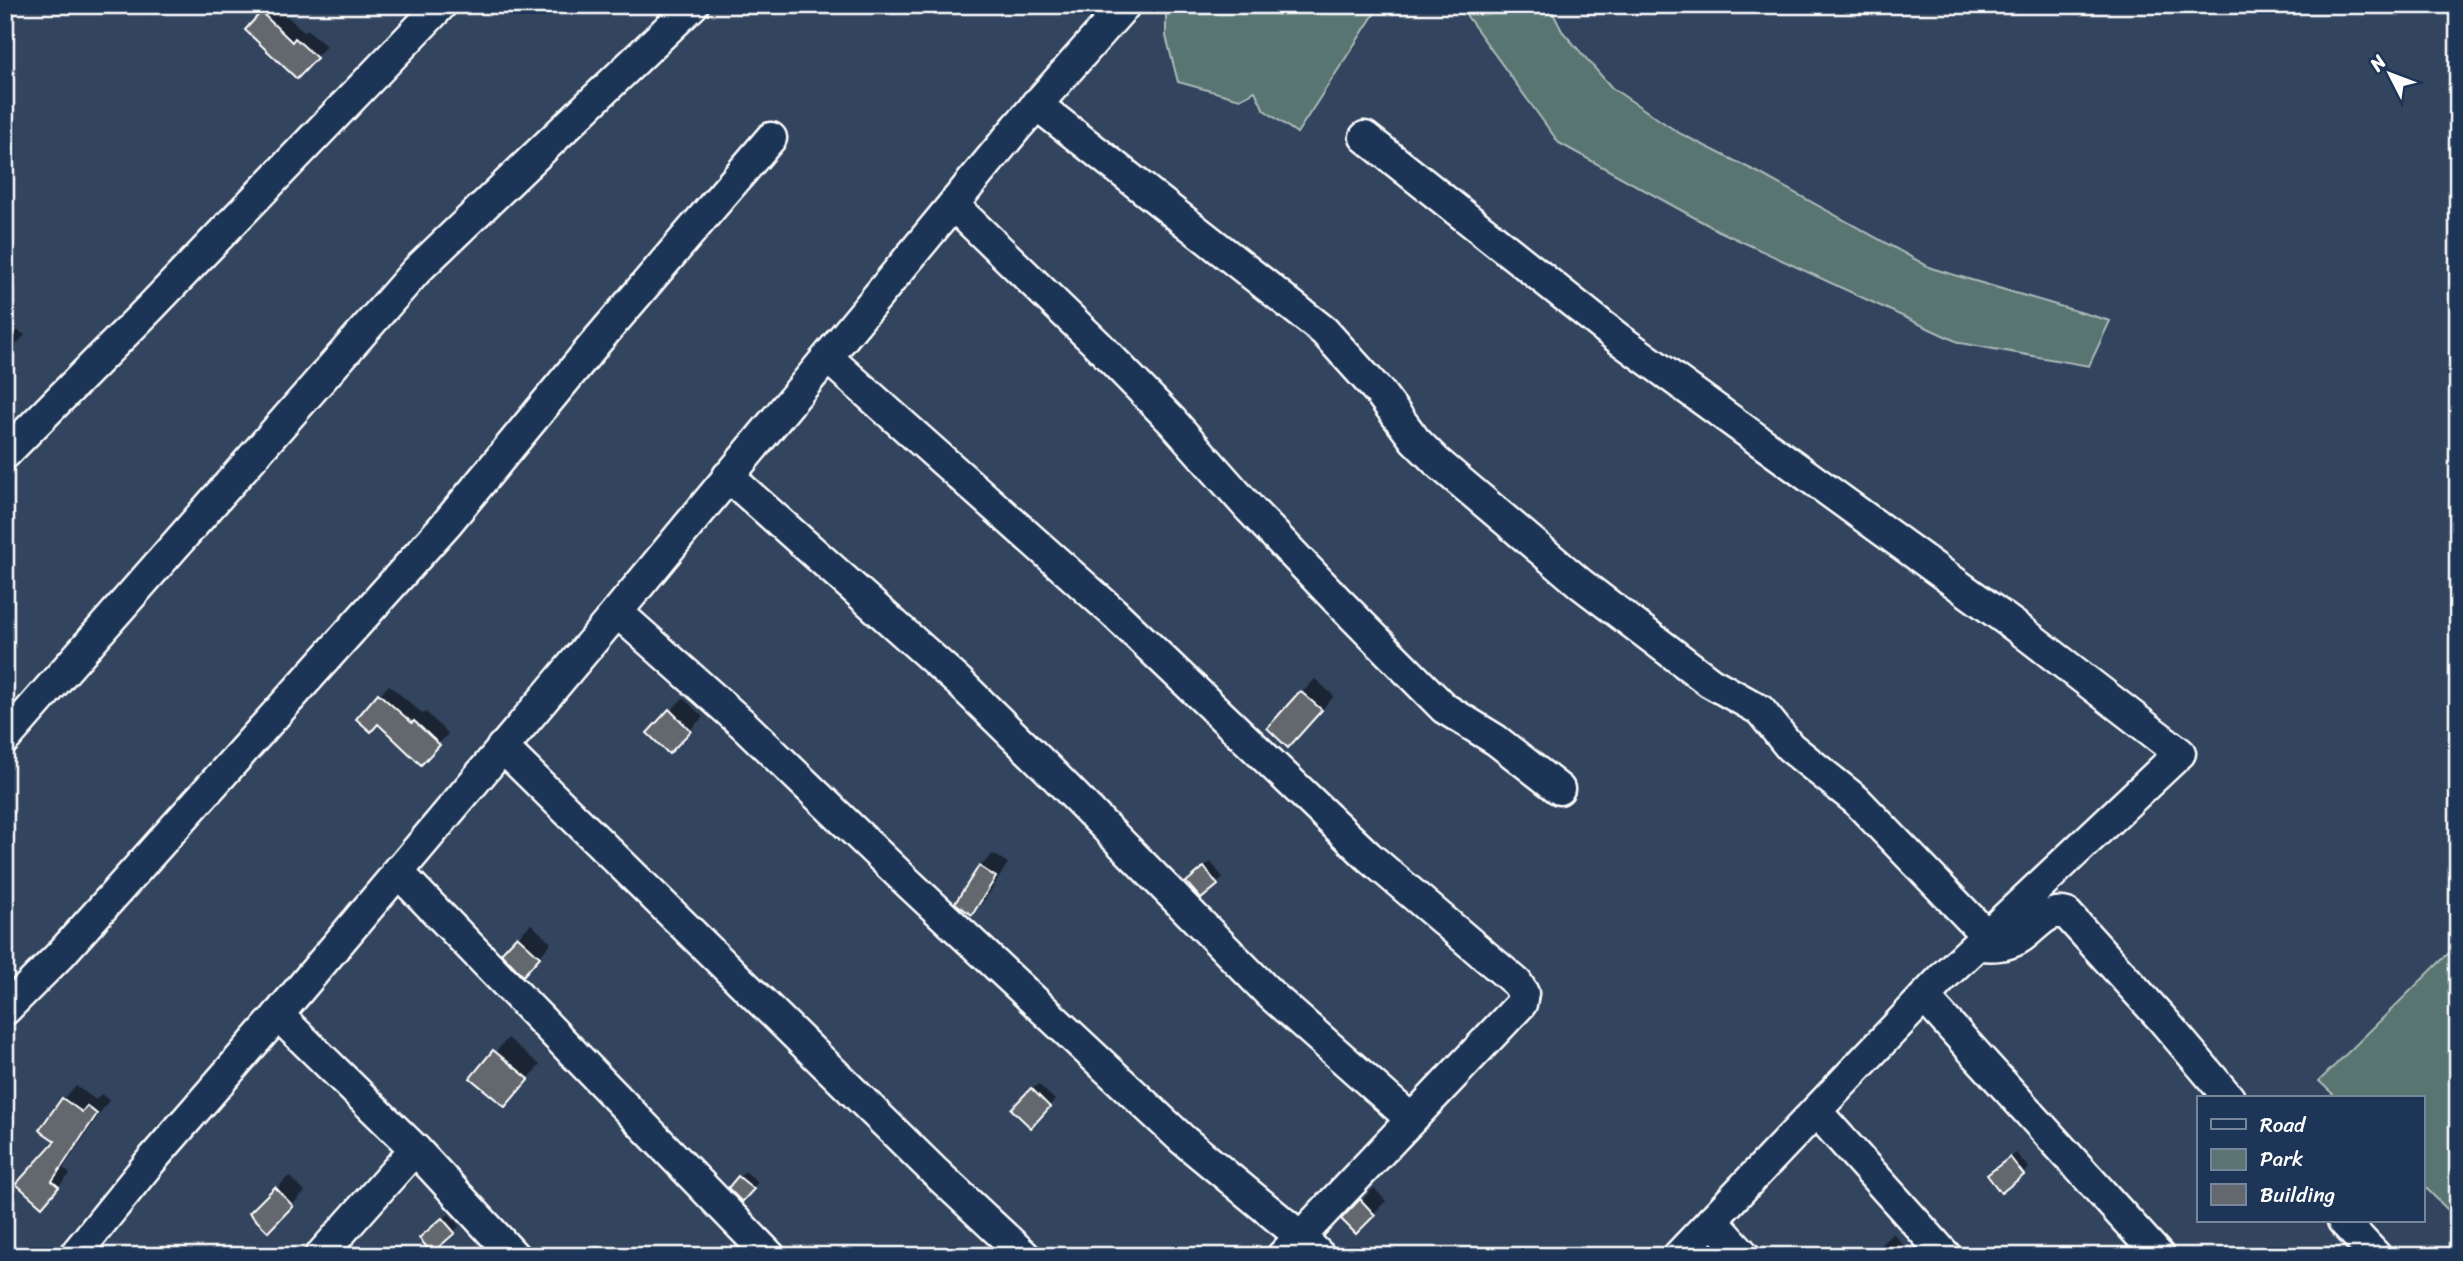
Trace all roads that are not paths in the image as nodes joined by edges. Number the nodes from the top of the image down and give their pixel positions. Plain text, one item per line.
1 (441, 5) edge
2 (693, 5) edge
3 (1125, 5) edge
4 (1036, 104) junction
5 (1365, 136) dead end
6 (771, 138) dead end
7 (953, 205) junction
8 (828, 358) junction
9 (5, 454) edge
10 (728, 475) junction
11 (617, 612) junction
12 (5, 738) edge
13 (502, 747) junction
14 (1559, 789) dead end
15 (397, 871) junction
16 (1983, 941) junction
17 (1924, 998) junction
18 (5, 1010) edge
19 (278, 1015) junction
20 (2228, 1096) edge
21 (1816, 1111) junction
22 (1411, 1119) junction
23 (415, 1149) junction
24 (1712, 1220) junction
25 (2344, 1222) edge
26 (1301, 1250) edge
27 (74, 1256) edge
28 (320, 1256) edge
29 (514, 1256) edge
30 (770, 1256) edge
31 (1025, 1256) edge
32 (1678, 1256) edge
33 (1745, 1256) edge
34 (1946, 1256) edge
35 (2159, 1256) edge
36 (2376, 1256) edge

1 - 9 street
2 - 12 street
3 - 4 street
4 - 7 street
4 - 16 street
5 - 16 street
6 - 18 street
7 - 8 street
7 - 14 street
8 - 10 street
8 - 22 street
10 - 11 street
10 - 22 street
11 - 13 street
11 - 26 street
13 - 15 street
13 - 31 street
15 - 19 street
15 - 30 street
16 - 17 street
16 - 20 street
17 - 21 street
17 - 35 street
19 - 23 street
19 - 27 street
21 - 24 street
21 - 34 street
22 - 26 street
23 - 28 street
23 - 29 street
24 - 32 street
24 - 33 street
25 - 36 street

